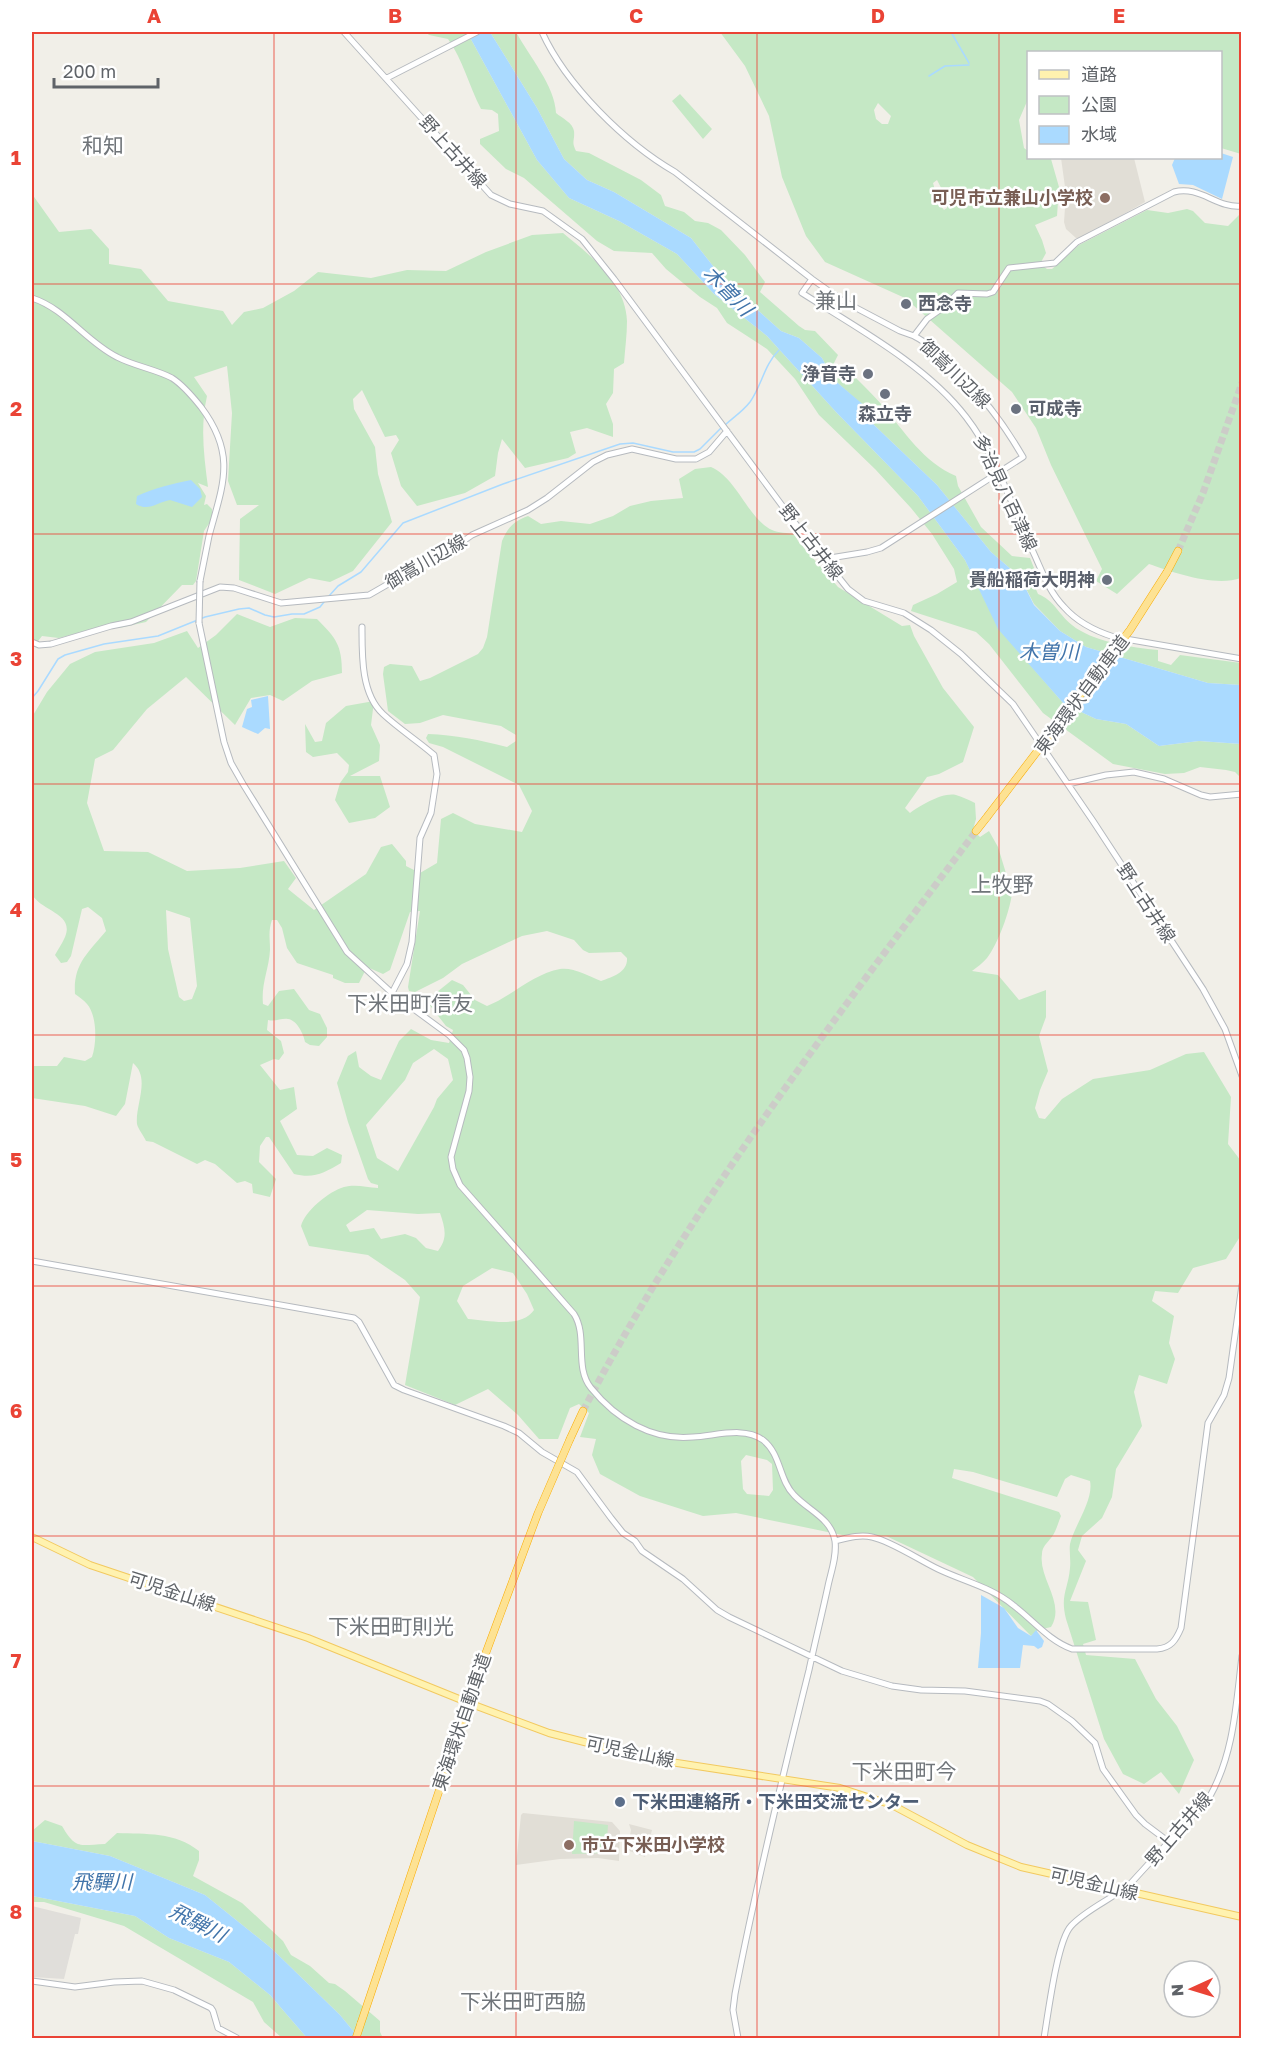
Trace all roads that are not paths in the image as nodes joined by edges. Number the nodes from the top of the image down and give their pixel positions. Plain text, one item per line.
1 (344, 32) edge
2 (477, 32) edge
3 (542, 32) edge
4 (387, 78) junction
5 (1242, 206) edge
6 (812, 279) junction
7 (32, 298) edge
8 (914, 336) junction
9 (727, 431) junction
10 (998, 472) junction
11 (1178, 551) tunnel mouth
12 (824, 559) junction
13 (362, 627) dead end
14 (32, 642) edge
15 (1242, 659) edge
16 (1068, 784) junction
17 (1242, 794) edge
18 (976, 831) tunnel mouth
19 (392, 993) junction
20 (1242, 1076) edge
21 (32, 1261) edge
22 (1242, 1285) edge
23 (583, 1411) tunnel mouth
24 (32, 1537) edge
25 (835, 1541) junction
26 (812, 1656) junction
27 (1242, 1656) edge
28 (782, 1778) junction
29 (1169, 1842) junction
30 (1122, 1891) junction
31 (1242, 1917) edge
32 (32, 1981) edge
33 (237, 2038) edge
34 (356, 2038) edge
35 (738, 2038) edge
36 (1044, 2038) edge

1 - 4 street, 野上古井線
2 - 4 street
3 - 6 street
4 - 9 street, 野上古井線
5 - 8 street, 御嵩川辺線
6 - 8 street
6 - 10 street, 多治見八百津線
7 - 19 street, bridge
8 - 10 street, 御嵩川辺線
9 - 12 street, 野上古井線
9 - 14 street, 御嵩川辺線
10 - 12 street, 御嵩川辺線
10 - 15 street, 多治見八百津線
11 - 18 highway, 東海環状自動車道, bridge
12 - 16 street, 野上古井線
13 - 19 street
16 - 17 street
16 - 20 street, 野上古井線
19 - 25 street
21 - 26 street
22 - 25 street
23 - 34 highway, 東海環状自動車道, bridge
24 - 28 main road, 可児金山線
25 - 26 street
26 - 28 street
26 - 29 street
27 - 29 street, 野上古井線
28 - 30 main road, 可児金山線
28 - 35 street
29 - 30 street, 野上古井線
30 - 31 main road, 可児金山線
30 - 36 street, 野上古井線
32 - 33 street

